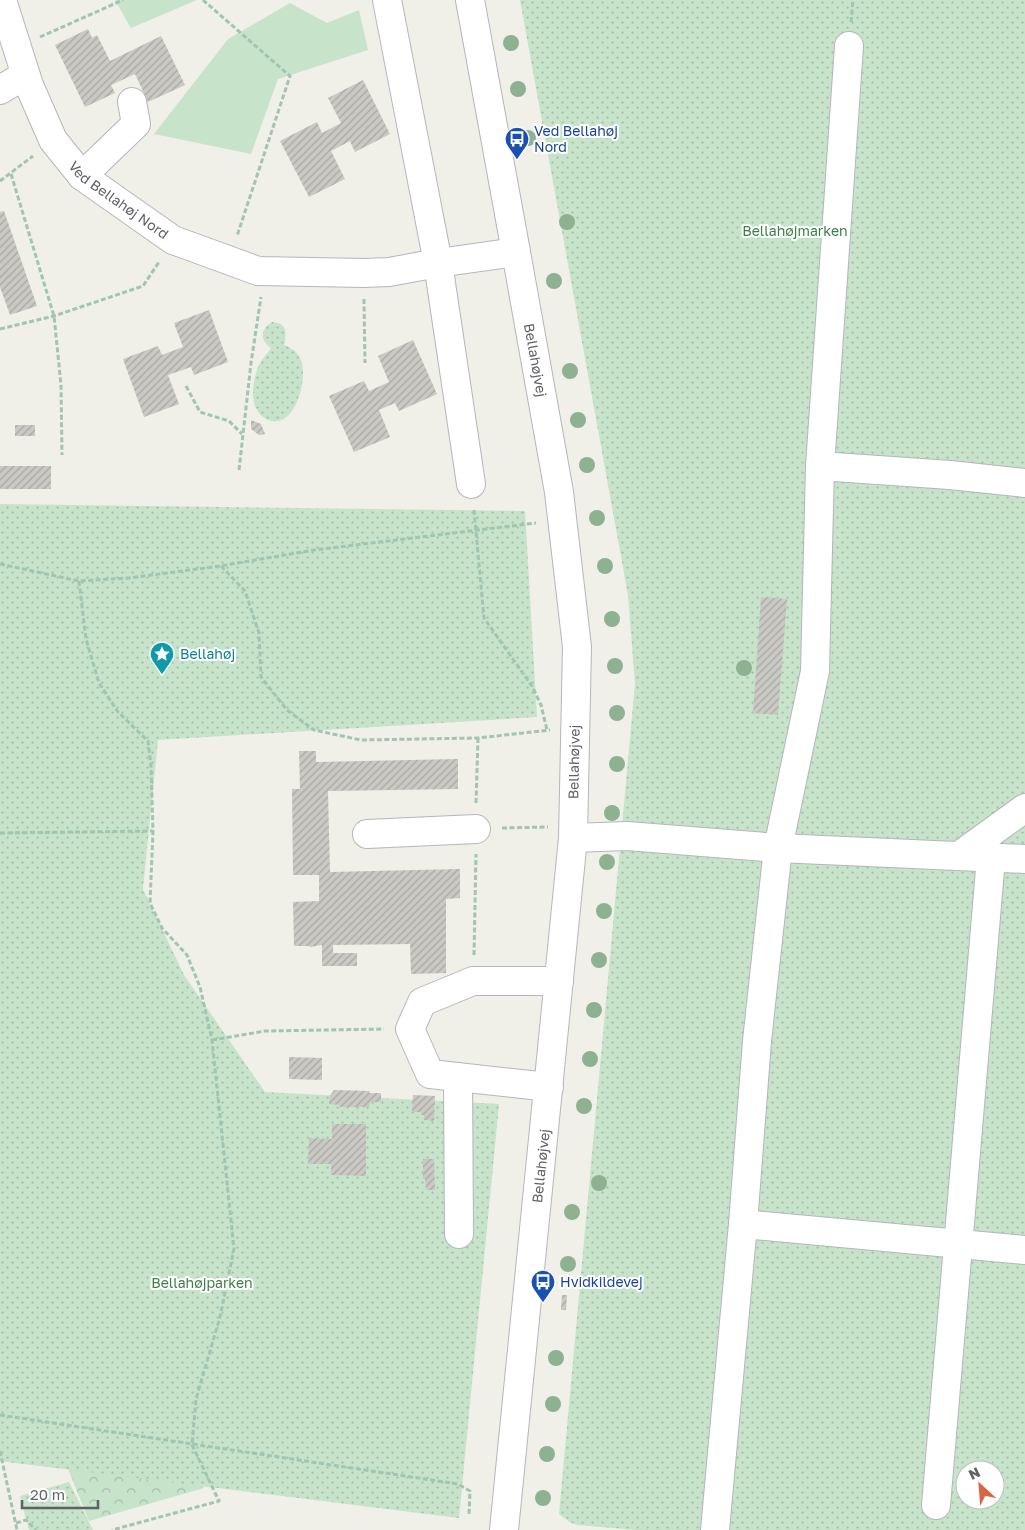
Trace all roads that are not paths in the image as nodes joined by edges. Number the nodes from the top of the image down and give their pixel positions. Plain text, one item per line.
1 (2, 0) edge
2 (387, 0) edge
3 (470, 0) edge
4 (849, 46) dead end
5 (26, 75) junction
6 (0, 90) edge
7 (132, 102) dead end
8 (82, 176) junction
9 (516, 252) junction
10 (438, 263) junction
11 (820, 466) junction
12 (1025, 482) edge
13 (472, 484) road end
14 (1025, 808) edge
15 (476, 829) road end
16 (367, 834) dead end
17 (573, 838) junction
18 (778, 848) junction
19 (960, 855) junction
20 (991, 858) junction
21 (1025, 859) edge
22 (559, 981) junction
23 (458, 1077) junction
24 (549, 1087) junction
25 (743, 1224) junction
26 (459, 1234) dead end
27 (959, 1244) junction
28 (1025, 1250) edge
29 (936, 1505) dead end
30 (504, 1530) edge
31 (715, 1530) edge

1 - 5 street, Ved Bellahøj Nord
2 - 10 street
3 - 9 street, Bellahøjvej
4 - 11 street
5 - 6 street
5 - 8 street, Ved Bellahøj Nord
7 - 8 street
8 - 10 street, Ved Bellahøj Nord
9 - 10 street, Ved Bellahøj Nord
9 - 17 street, Bellahøjvej
10 - 13 street
11 - 12 street
11 - 18 street
14 - 19 street
15 - 16 street
17 - 18 street
17 - 22 street, Bellahøjvej
18 - 19 street
18 - 25 street
19 - 20 street
20 - 21 street
20 - 27 street
22 - 23 street
22 - 24 street, Bellahøjvej
23 - 24 street
23 - 26 street
24 - 30 street, Bellahøjvej
25 - 27 street
25 - 31 street
27 - 28 street
27 - 29 street

